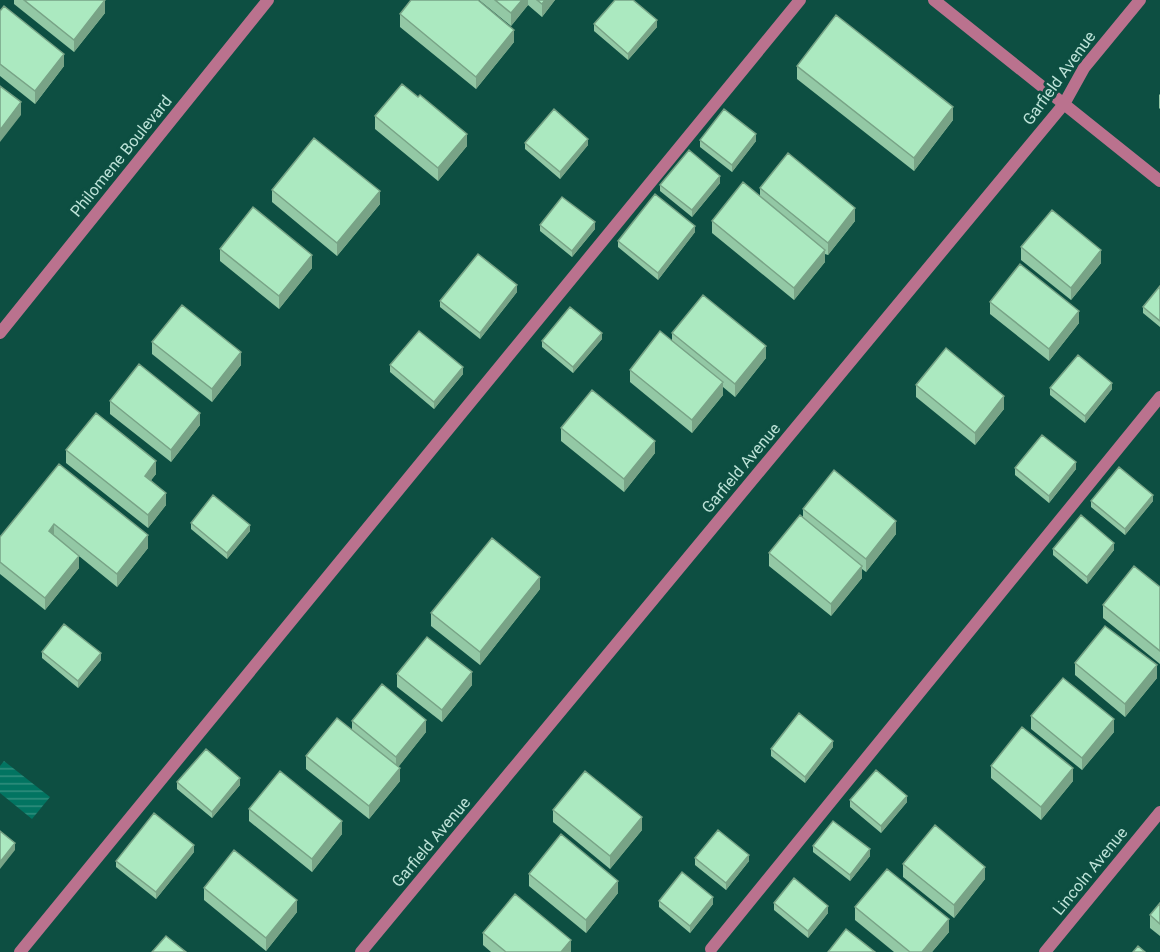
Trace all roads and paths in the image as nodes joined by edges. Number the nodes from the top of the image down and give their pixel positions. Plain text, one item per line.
1 (268, 0) edge
2 (800, 0) edge
3 (933, 0) edge
4 (1140, 0) edge
5 (1064, 104) junction
6 (1160, 180) edge
7 (0, 333) edge
8 (1160, 397) edge
9 (1160, 812) edge
10 (711, 949) dead end
11 (20, 952) edge
12 (361, 952) edge
13 (1045, 952) edge

1 - 7 street, Philomene Boulevard
2 - 11 street
3 - 5 street
4 - 5 street, Garfield Avenue
5 - 6 street
5 - 12 street, Garfield Avenue
8 - 10 street
9 - 13 street, Lincoln Avenue

